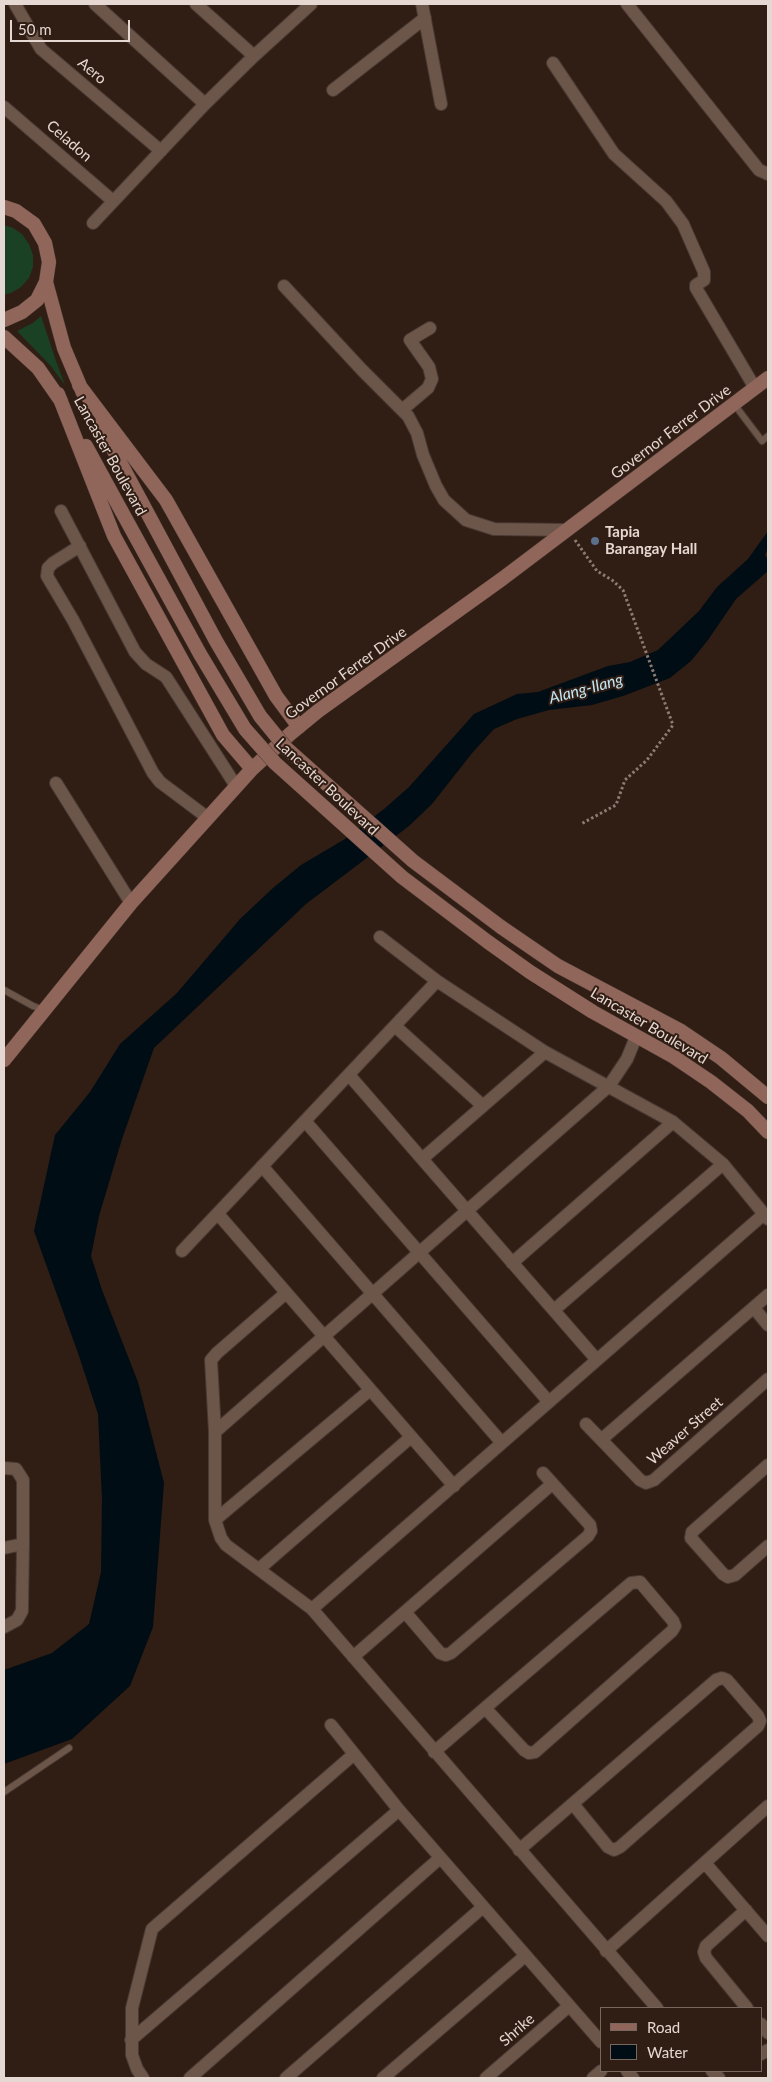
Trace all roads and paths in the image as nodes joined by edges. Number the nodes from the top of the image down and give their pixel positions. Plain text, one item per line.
1 (15, 4) edge
2 (95, 4) edge
3 (196, 4) edge
4 (422, 4) edge
5 (627, 4) edge
6 (305, 5) edge
7 (424, 18) junction
8 (254, 56) junction
9 (553, 63) dead end
10 (333, 90) dead end
11 (205, 104) junction
12 (441, 104) dead end
13 (4, 107) edge
14 (161, 151) junction
15 (768, 174) edge
16 (113, 201) junction
17 (4, 207) edge
18 (93, 223) dead end
19 (46, 282) junction
20 (284, 286) dead end
21 (4, 320) edge
22 (430, 328) dead end
23 (4, 337) edge
24 (768, 378) edge
25 (79, 385) junction
26 (755, 388) junction
27 (58, 394) junction
28 (734, 404) junction
29 (402, 410) junction
30 (768, 436) edge
31 (61, 511) dead end
32 (567, 530) junction
33 (80, 546) junction
34 (299, 727) junction
35 (252, 769) junction
36 (56, 783) dead end
37 (236, 786) junction
38 (208, 818) junction
39 (581, 824) dead end
40 (131, 903) junction
41 (380, 937) dead end
42 (437, 981) junction
43 (4, 990) edge
44 (44, 1010) junction
45 (395, 1026) junction
46 (636, 1037) junction
47 (545, 1052) junction
48 (4, 1060) edge
49 (349, 1075) junction
50 (608, 1086) junction
51 (768, 1097) edge
52 (483, 1106) junction
53 (305, 1121) junction
54 (673, 1122) junction
55 (768, 1132) edge
56 (422, 1159) junction
57 (723, 1164) junction
58 (262, 1166) junction
59 (467, 1211) junction
60 (218, 1214) junction
61 (766, 1217) edge
62 (182, 1252) dead end
63 (419, 1253) junction
64 (512, 1263) junction
65 (286, 1293) junction
66 (372, 1294) junction
67 (768, 1295) edge
68 (754, 1308) junction
69 (554, 1310) junction
70 (768, 1325) edge
71 (324, 1336) junction
72 (597, 1360) junction
73 (768, 1379) edge
74 (370, 1390) junction
75 (549, 1402) junction
76 (586, 1424) dead end
77 (215, 1432) junction
78 (411, 1437) junction
79 (602, 1439) junction
80 (502, 1443) junction
81 (768, 1465) edge
82 (4, 1468) edge
83 (543, 1473) dead end
84 (552, 1484) junction
85 (454, 1486) junction
86 (215, 1520) junction
87 (23, 1544) junction
88 (768, 1546) edge
89 (4, 1548) edge
90 (260, 1569) junction
91 (312, 1609) junction
92 (405, 1612) junction
93 (4, 1627) edge
94 (353, 1657) junction
95 (486, 1708) junction
96 (331, 1725) dead end
97 (69, 1748) dead end
98 (434, 1752) junction
99 (353, 1755) junction
100 (4, 1792) edge
101 (573, 1804) junction
102 (768, 1806) edge
103 (399, 1810) junction
104 (519, 1850) junction
105 (440, 1858) junction
106 (705, 1863) junction
107 (483, 1907) junction
108 (746, 1910) junction
109 (768, 1936) edge
110 (606, 1951) junction
111 (526, 1956) junction
112 (569, 2006) junction
113 (656, 2007) edge
114 (746, 2007) edge
115 (131, 2040) junction
116 (600, 2041) edge
117 (143, 2078) edge
118 (190, 2078) edge
119 (286, 2078) edge
120 (383, 2078) edge
121 (486, 2078) edge

1 - 14 street, Aero
2 - 11 street
3 - 8 street
4 - 7 street
5 - 15 street
6 - 8 street
7 - 10 street
7 - 12 street
8 - 11 street
9 - 26 street
11 - 14 street
13 - 16 street, Celadon
14 - 16 street
16 - 18 street
17 - 19 main road
19 - 21 main road
19 - 25 main road, Lancaster Boulevard
20 - 29 street
22 - 29 street
23 - 27 main road, Lancaster Boulevard
24 - 26 main road, Governor Ferrer Drive
25 - 34 main road
25 - 51 main road, Lancaster Boulevard, bridge
26 - 28 main road, Governor Ferrer Drive
27 - 35 main road
27 - 46 main road, Lancaster Boulevard, bridge
28 - 30 lane
28 - 32 main road, Governor Ferrer Drive
29 - 32 street
31 - 33 street
32 - 34 main road, Governor Ferrer Drive
32 - 39 path
33 - 37 street
33 - 38 street
34 - 35 main road, Governor Ferrer Drive
35 - 37 main road, Governor Ferrer Drive
36 - 40 street
37 - 38 main road, Governor Ferrer Drive
38 - 40 main road, Governor Ferrer Drive
40 - 44 main road, Governor Ferrer Drive
41 - 42 street
42 - 45 street
42 - 47 street
43 - 44 lane
44 - 48 main road, Governor Ferrer Drive
45 - 49 street
45 - 52 street
46 - 50 street
46 - 55 main road, Lancaster Boulevard
47 - 50 street
47 - 52 street
49 - 53 street
49 - 56 street
50 - 54 street
50 - 59 street
52 - 56 street
53 - 58 street
53 - 63 street
54 - 57 street
54 - 64 street
56 - 59 street
57 - 61 street
57 - 69 street
58 - 60 street
58 - 66 street
59 - 63 street
59 - 64 street
60 - 62 street
60 - 65 street
61 - 72 street
63 - 66 street
63 - 75 street
64 - 69 street
65 - 71 street
65 - 77 street
66 - 71 street
66 - 80 street
67 - 68 street
68 - 70 street
68 - 79 street
69 - 72 street
71 - 74 street
71 - 77 street
72 - 75 street
73 - 79 street, Weaver Street
74 - 78 street
74 - 86 street
75 - 80 street
76 - 79 street, Weaver Street
77 - 86 street
78 - 85 street
78 - 90 street
80 - 85 street
81 - 88 street
82 - 87 street
83 - 84 street
84 - 92 street
84 - 92 street
85 - 91 street
86 - 90 street
87 - 89 street
87 - 93 street
90 - 91 street
91 - 94 street
92 - 94 street
94 - 98 street
95 - 95 street
95 - 98 street
96 - 99 street
97 - 100 lane
98 - 104 street
99 - 103 street
99 - 115 street
101 - 101 street
101 - 104 street
102 - 106 street
103 - 105 street
103 - 115 street
104 - 110 street
105 - 107 street
105 - 118 street
106 - 108 street
106 - 110 street
107 - 111 street
107 - 119 street
108 - 109 street
108 - 114 street
110 - 113 street
111 - 112 street
111 - 120 street
112 - 116 street
112 - 121 street, Shrike
115 - 117 street

